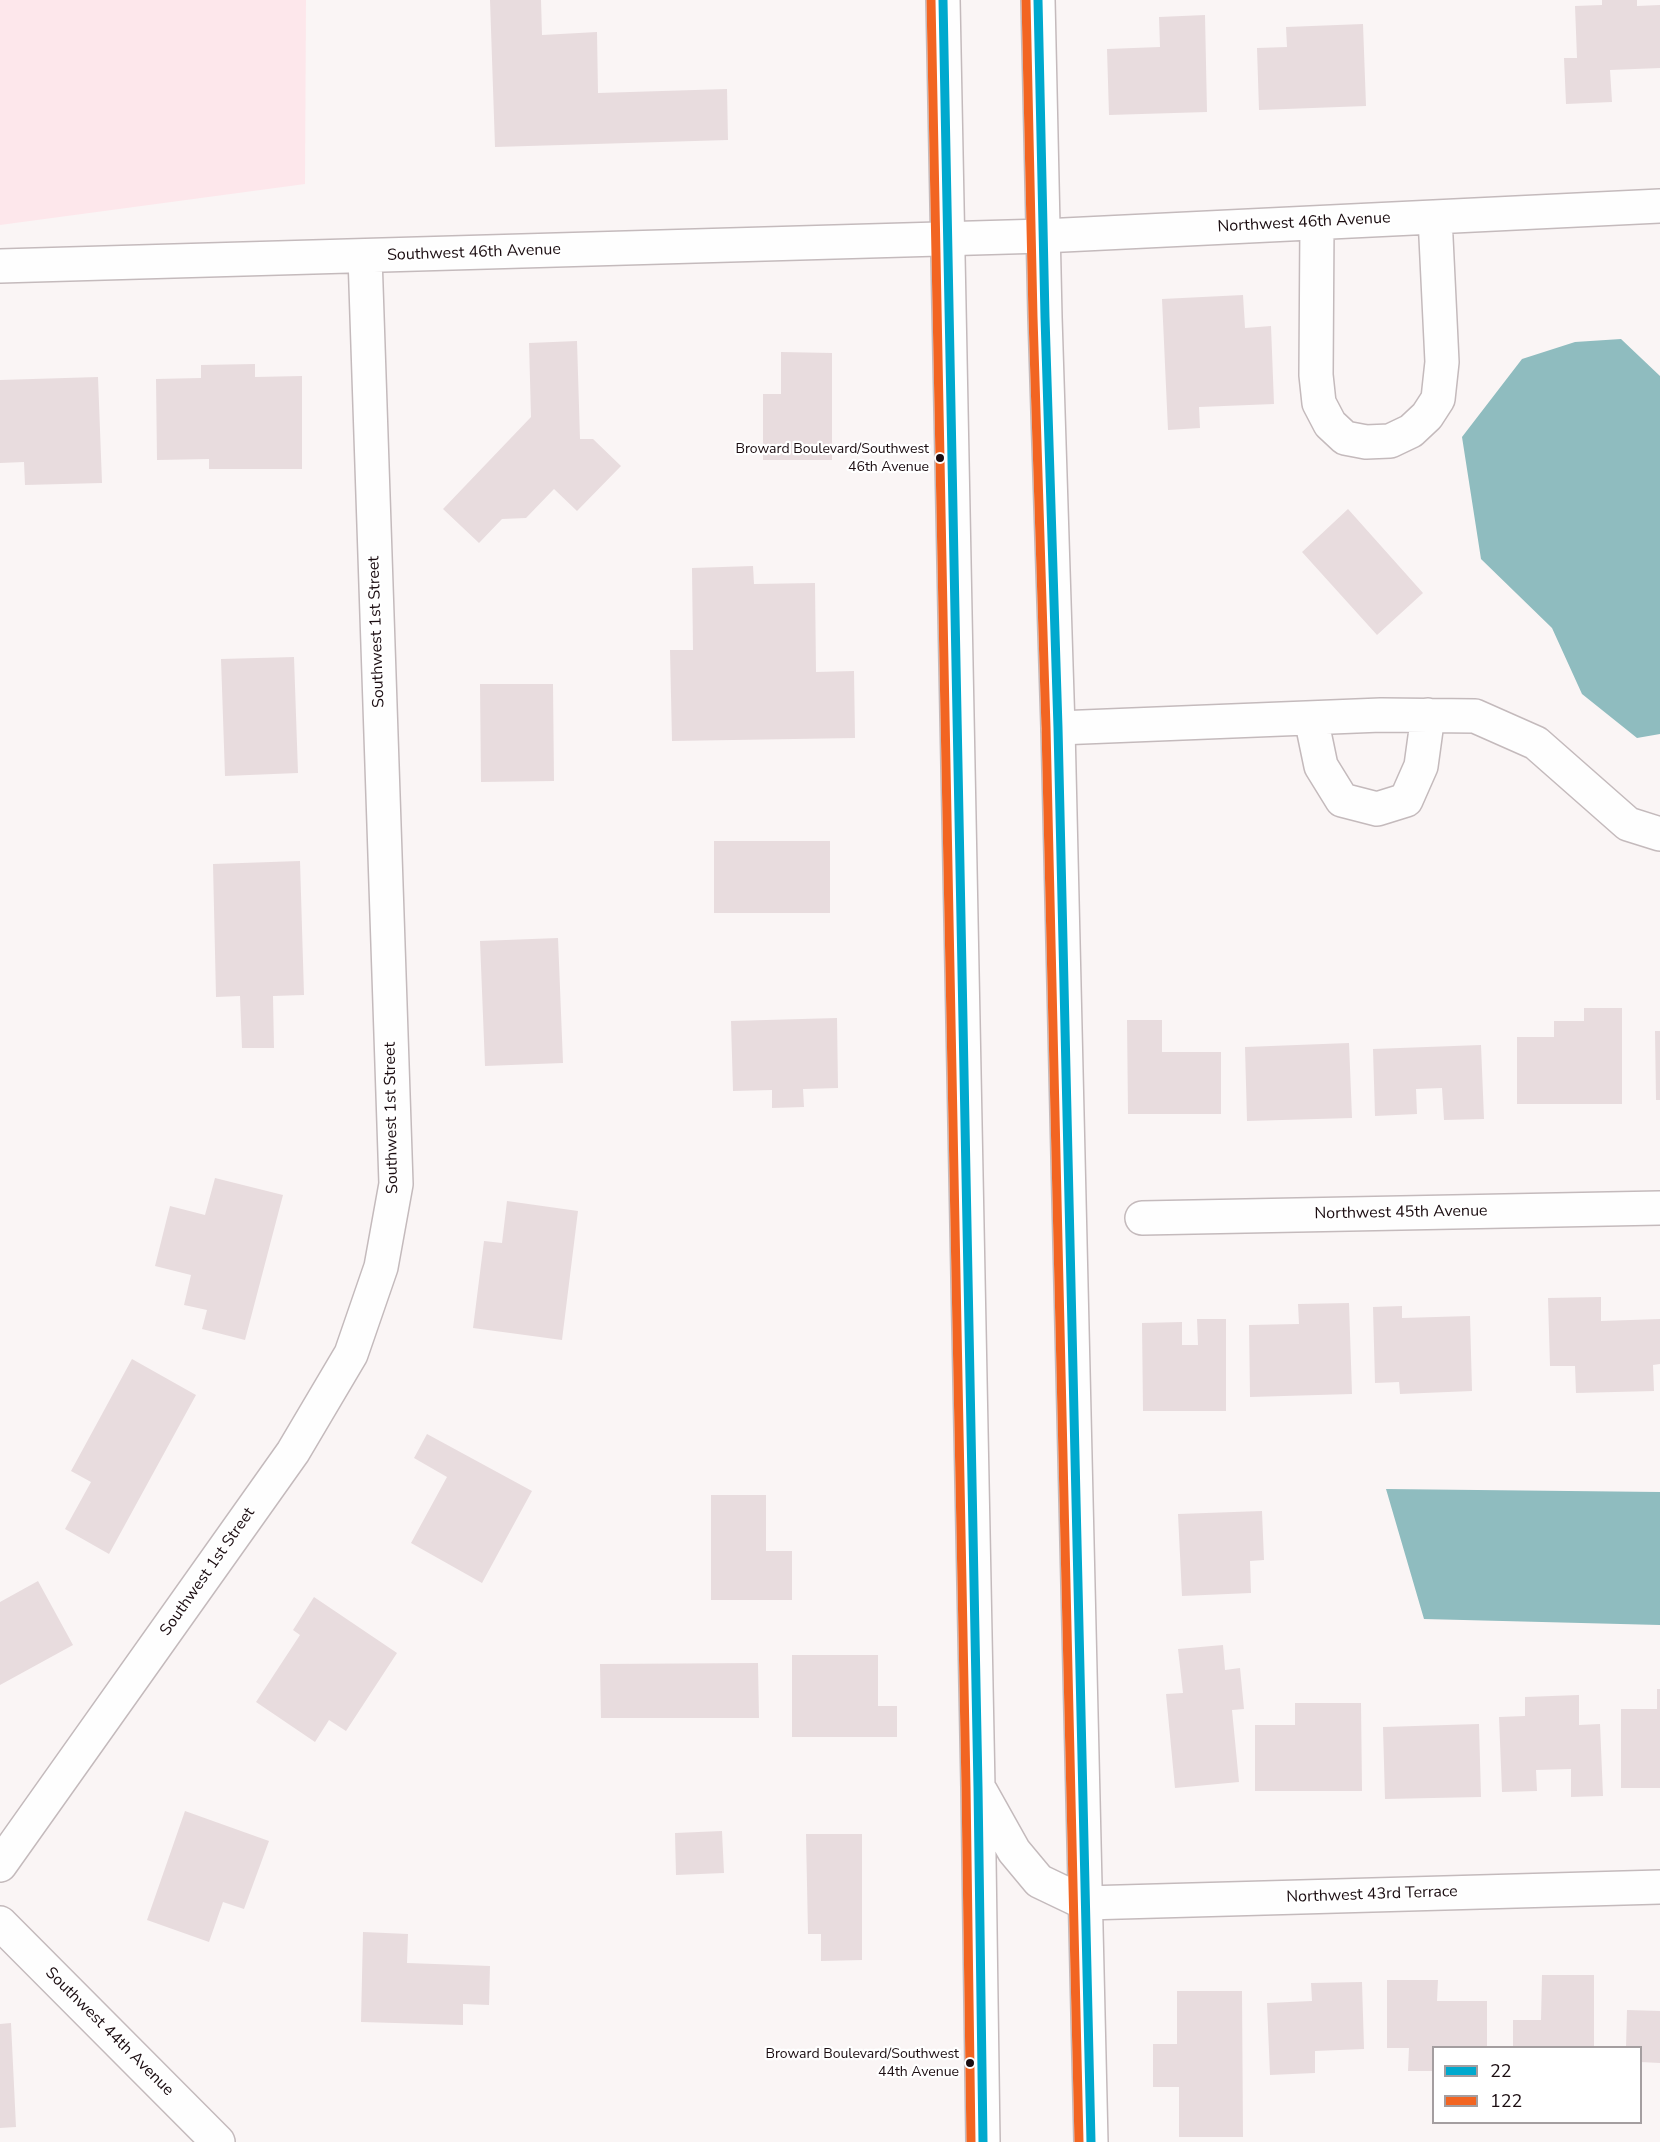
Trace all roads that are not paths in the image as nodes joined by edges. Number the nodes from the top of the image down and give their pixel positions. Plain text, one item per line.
1 (944, 0) edge
2 (1038, 0) edge
3 (1660, 206) edge
4 (1435, 217) junction
5 (1317, 223) junction
6 (1043, 236) junction
7 (947, 240) junction
8 (365, 256) junction
9 (0, 266) edge
10 (1428, 715) junction
11 (1311, 718) junction
12 (1058, 728) junction
13 (1660, 834) edge
14 (1660, 1208) edge
15 (1142, 1218) dead end
16 (978, 1788) junction
17 (0, 1865) edge
18 (1660, 1887) edge
19 (1085, 1903) junction
20 (0, 1923) edge
21 (218, 2142) edge
22 (984, 2142) edge
23 (1091, 2142) edge

1 - 7 street
2 - 6 street
3 - 4 street, Northwest 46th Avenue
4 - 5 street, Northwest 46th Avenue
4 - 5 street
5 - 6 street, Northwest 46th Avenue
6 - 7 street, Northwest 46th Avenue
6 - 12 street
7 - 8 street, Southwest 46th Avenue
7 - 16 street
8 - 9 street, Southwest 46th Avenue
8 - 17 street, Southwest 1st Street
10 - 11 street
10 - 11 street
10 - 13 street
11 - 12 street
12 - 19 street
14 - 15 street, Northwest 45th Avenue
16 - 19 street
16 - 22 street
18 - 19 street, Northwest 43rd Terrace
19 - 23 street
20 - 21 street, Southwest 44th Avenue

